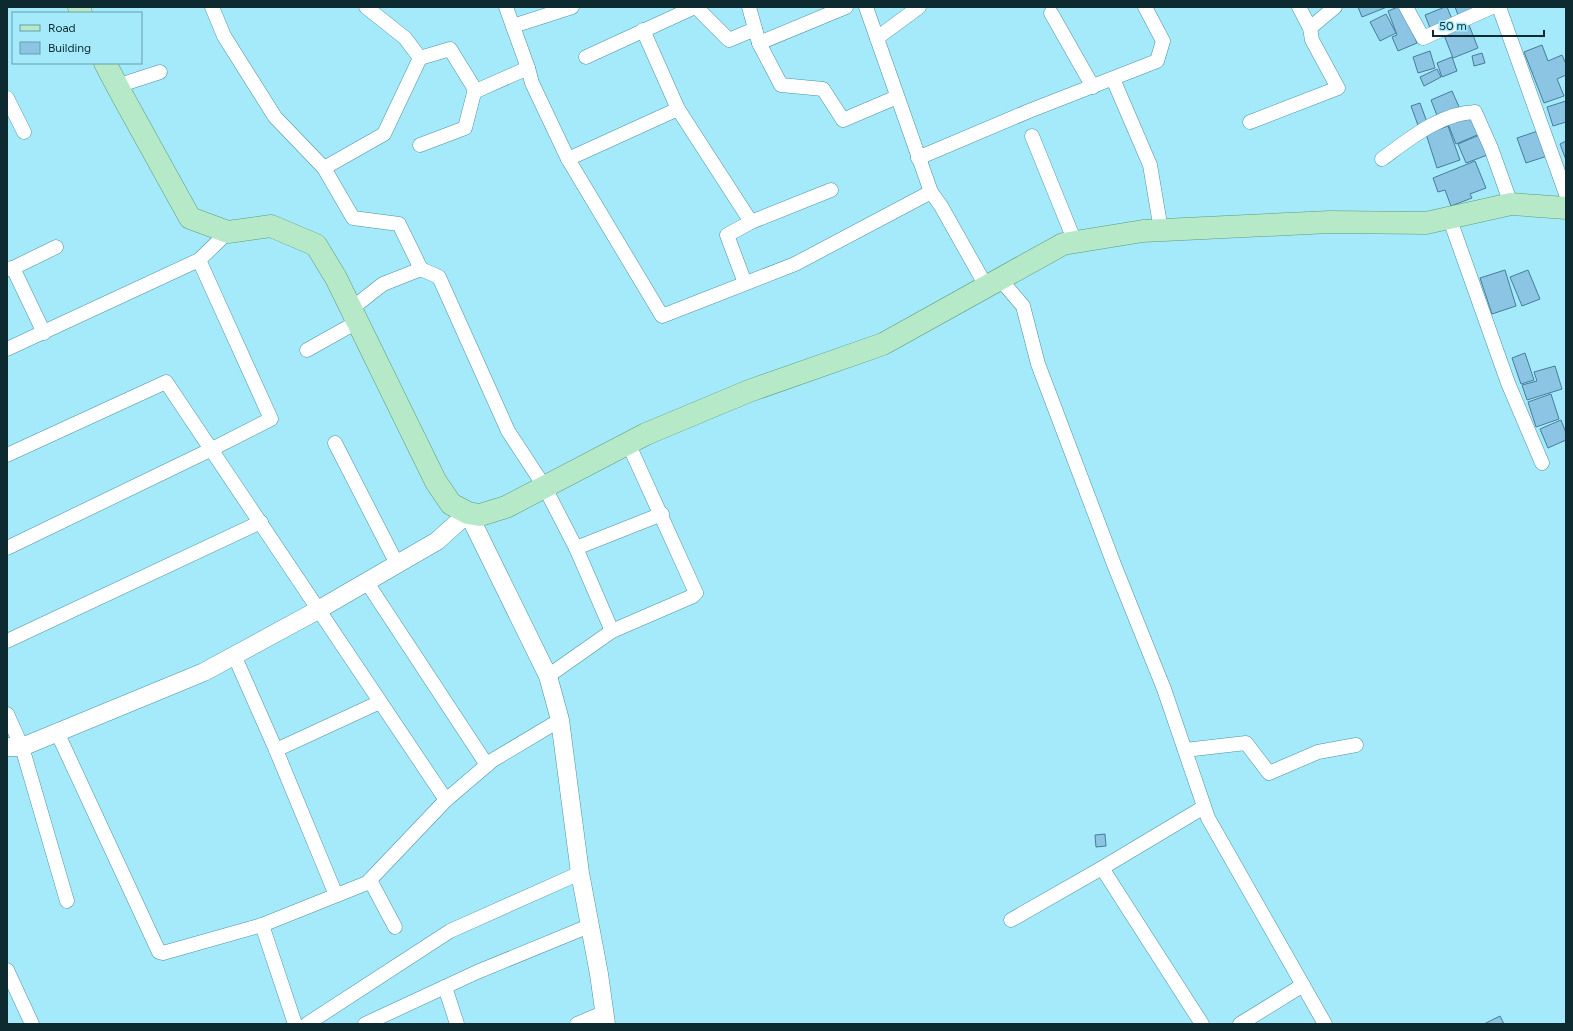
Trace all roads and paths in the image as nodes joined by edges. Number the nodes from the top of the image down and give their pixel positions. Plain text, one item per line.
1 (212, 7) edge
2 (366, 7) edge
3 (506, 7) edge
4 (572, 7) edge
5 (695, 7) edge
6 (749, 7) edge
7 (846, 7) edge
8 (866, 7) edge
9 (919, 7) edge
10 (1145, 7) edge
11 (1299, 7) edge
12 (1334, 7) edge
13 (1406, 7) edge
14 (1492, 7) edge
15 (1499, 7) edge
16 (1051, 13) dead end
17 (513, 26) junction
18 (1310, 28) junction
19 (755, 29) junction
20 (643, 30) junction
21 (877, 38) junction
22 (759, 43) junction
23 (586, 56) dead end
24 (420, 58) junction
25 (106, 64) edge
26 (528, 68) junction
27 (160, 72) dead end
28 (1113, 80) junction
29 (117, 86) junction
30 (1094, 87) junction
31 (475, 89) junction
32 (897, 97) junction
33 (7, 98) edge
34 (678, 109) junction
35 (1250, 122) dead end
36 (24, 132) dead end
37 (1032, 136) dead end
38 (420, 145) dead end
39 (918, 158) junction
40 (1382, 159) dead end
41 (568, 160) junction
42 (324, 168) junction
43 (831, 190) dead end
44 (931, 192) junction
45 (1566, 194) edge
46 (1511, 204) junction
47 (1566, 208) edge
48 (1449, 218) junction
49 (751, 222) junction
50 (1161, 230) junction
51 (228, 232) junction
52 (1075, 242) junction
53 (56, 247) dead end
54 (199, 260) junction
55 (10, 268) edge
56 (421, 269) junction
57 (993, 282) junction
58 (745, 283) junction
59 (354, 316) junction
60 (44, 333) junction
61 (7, 349) edge
62 (307, 350) dead end
63 (335, 443) dead end
64 (628, 443) junction
65 (212, 449) junction
66 (7, 454) edge
67 (1542, 463) dead end
68 (544, 486) junction
69 (468, 514) junction
70 (662, 514) junction
71 (261, 522) junction
72 (7, 548) edge
73 (576, 548) junction
74 (397, 564) junction
75 (366, 581) junction
76 (318, 610) junction
77 (612, 631) junction
78 (7, 641) edge
79 (234, 655) junction
80 (548, 676) junction
81 (380, 702) junction
82 (7, 714) edge
83 (560, 720) junction
84 (57, 732) junction
85 (1356, 745) dead end
86 (14, 747) edge
87 (276, 750) junction
88 (1185, 750) junction
89 (487, 765) junction
90 (446, 800) junction
91 (1204, 807) junction
92 (1102, 868) junction
93 (580, 873) junction
94 (370, 880) junction
95 (336, 896) junction
96 (67, 901) dead end
97 (1011, 920) dead end
98 (262, 925) junction
99 (589, 926) junction
100 (395, 927) dead end
101 (7, 970) edge
102 (1304, 985) junction
103 (445, 987) junction
104 (604, 1018) edge
105 (32, 1024) edge
106 (295, 1024) edge
107 (307, 1024) edge
108 (365, 1024) edge
109 (457, 1024) edge
110 (577, 1024) edge
111 (1202, 1024) edge
112 (1240, 1024) edge
113 (1325, 1024) edge

1 - 42 street
2 - 24 street
3 - 17 street
4 - 17 street
5 - 19 street
5 - 20 street
6 - 19 street
7 - 22 street
8 - 21 street
9 - 21 street
10 - 28 street
11 - 18 street
12 - 18 street
13 - 14 street
15 - 45 street
16 - 30 street
17 - 26 street
18 - 35 street
19 - 22 street
20 - 23 street
20 - 34 street
21 - 32 street
22 - 32 street
24 - 31 street
24 - 42 street
25 - 29 main road
26 - 31 street
26 - 41 street
27 - 29 street
28 - 30 street
28 - 50 street
29 - 51 main road
30 - 39 street
31 - 38 street
32 - 39 street
33 - 36 street
34 - 41 street
34 - 49 street
37 - 52 street
39 - 44 street
40 - 46 street
41 - 58 street
42 - 56 street
43 - 49 street
44 - 57 street
44 - 58 street
46 - 47 main road
46 - 48 main road
48 - 50 main road
48 - 67 street
49 - 58 street
50 - 52 main road
51 - 54 street
51 - 59 main road
52 - 57 main road
53 - 55 street
54 - 60 street
54 - 65 street
55 - 60 street
56 - 59 street
56 - 68 street
57 - 64 main road
57 - 88 street
59 - 62 street
59 - 69 main road
60 - 61 street
63 - 74 street
64 - 68 main road
64 - 70 street
65 - 66 street
65 - 71 street
65 - 72 street
68 - 69 main road
68 - 73 street
69 - 74 street
69 - 80 street
70 - 73 street
70 - 77 street
71 - 76 street
71 - 78 street
73 - 77 street
74 - 75 street
75 - 76 street
75 - 89 street
76 - 79 street
76 - 81 street
77 - 80 street
79 - 84 street
79 - 87 street
80 - 83 street
81 - 87 street
81 - 90 street
82 - 86 street
83 - 89 street
83 - 93 street
84 - 86 street
84 - 98 street
85 - 88 street
86 - 96 street
87 - 95 street
88 - 91 street
89 - 90 street
90 - 94 street
91 - 92 street
91 - 102 street
92 - 97 street
92 - 111 street
93 - 99 street
93 - 107 street
94 - 95 street
94 - 100 street
95 - 98 street
98 - 106 street
99 - 103 street
99 - 104 street
101 - 105 street
102 - 112 street
102 - 113 street
103 - 108 street
103 - 109 street
104 - 110 street

